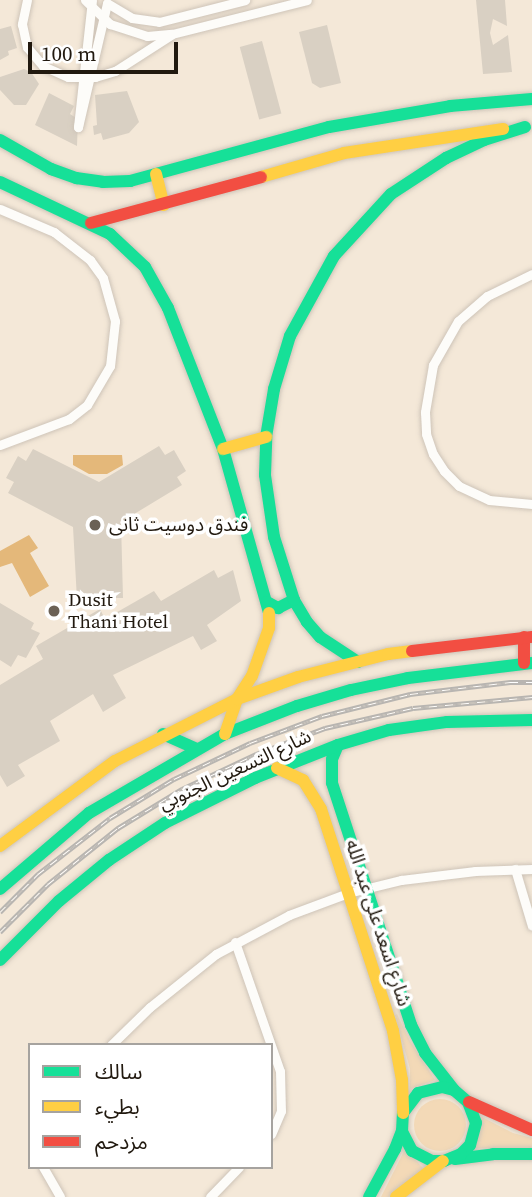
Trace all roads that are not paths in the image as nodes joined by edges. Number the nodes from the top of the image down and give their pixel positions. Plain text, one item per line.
1 (27, 0) edge
2 (85, 0) edge
3 (92, 0) edge
4 (245, 0) edge
5 (307, 0) edge
6 (266, 4) edge
7 (172, 34) junction
8 (532, 99) edge
9 (528, 127) edge
10 (0, 140) edge
11 (156, 174) junction
12 (0, 182) edge
13 (164, 205) junction
14 (0, 209) edge
15 (91, 223) junction
16 (532, 274) edge
17 (266, 437) junction
18 (0, 445) edge
19 (223, 449) junction
20 (532, 504) edge
21 (294, 600) junction
22 (267, 602) junction
23 (528, 637) edge
24 (358, 662) junction
25 (528, 663) edge
26 (237, 699) junction
27 (532, 719) edge
28 (163, 734) junction
29 (225, 734) junction
30 (338, 745) junction
31 (197, 749) junction
32 (277, 768) junction
33 (0, 846) edge
34 (515, 869) junction
35 (532, 869) edge
36 (365, 888) junction
37 (0, 889) edge
38 (348, 893) junction
39 (532, 926) edge
40 (235, 942) junction
41 (0, 960) edge
42 (113, 1043) edge
43 (271, 1043) edge
44 (273, 1049) edge
45 (454, 1090) junction
46 (468, 1102) junction
47 (403, 1113) junction
48 (273, 1129) edge
49 (532, 1130) edge
50 (402, 1131) junction
51 (532, 1154) edge
52 (447, 1160) junction
53 (44, 1169) edge
54 (237, 1169) edge
55 (60, 1197) edge
56 (210, 1197) edge
57 (369, 1197) edge
58 (396, 1197) edge

1 - 7 street
2 - 7 street
3 - 4 street
5 - 6 street
6 - 7 street
8 - 11 street
9 - 13 street
9 - 17 street
10 - 11 street
11 - 13 street
12 - 15 street
13 - 15 street
14 - 18 street
15 - 19 street
16 - 20 street
17 - 19 street
17 - 21 street
19 - 22 street
21 - 22 street
21 - 24 street
22 - 26 street
23 - 24 street
23 - 25 street
24 - 26 street
25 - 29 street, شارع التسعين الجنوبي
26 - 28 street
26 - 29 street
27 - 30 street, شارع التسعين الجنوبي
28 - 31 street
28 - 33 street
29 - 31 street, شارع التسعين الجنوبي
30 - 32 street, شارع التسعين الجنوبي
30 - 36 street, شارع اسعد على عبد الله
31 - 37 street, شارع التسعين الجنوبي
32 - 38 street, شارع اسعد على عبد الله
32 - 41 street, شارع التسعين الجنوبي
34 - 35 street
34 - 36 street
34 - 39 street
36 - 38 street
36 - 45 street, شارع اسعد على عبد الله
38 - 40 street
38 - 47 street, شارع اسعد على عبد الله
40 - 42 street
40 - 43 street
44 - 48 street
45 - 46 street
45 - 47 street
46 - 49 street
46 - 52 street
47 - 50 street
50 - 52 street
50 - 57 street
51 - 52 street
52 - 58 street
53 - 55 street
54 - 56 street

